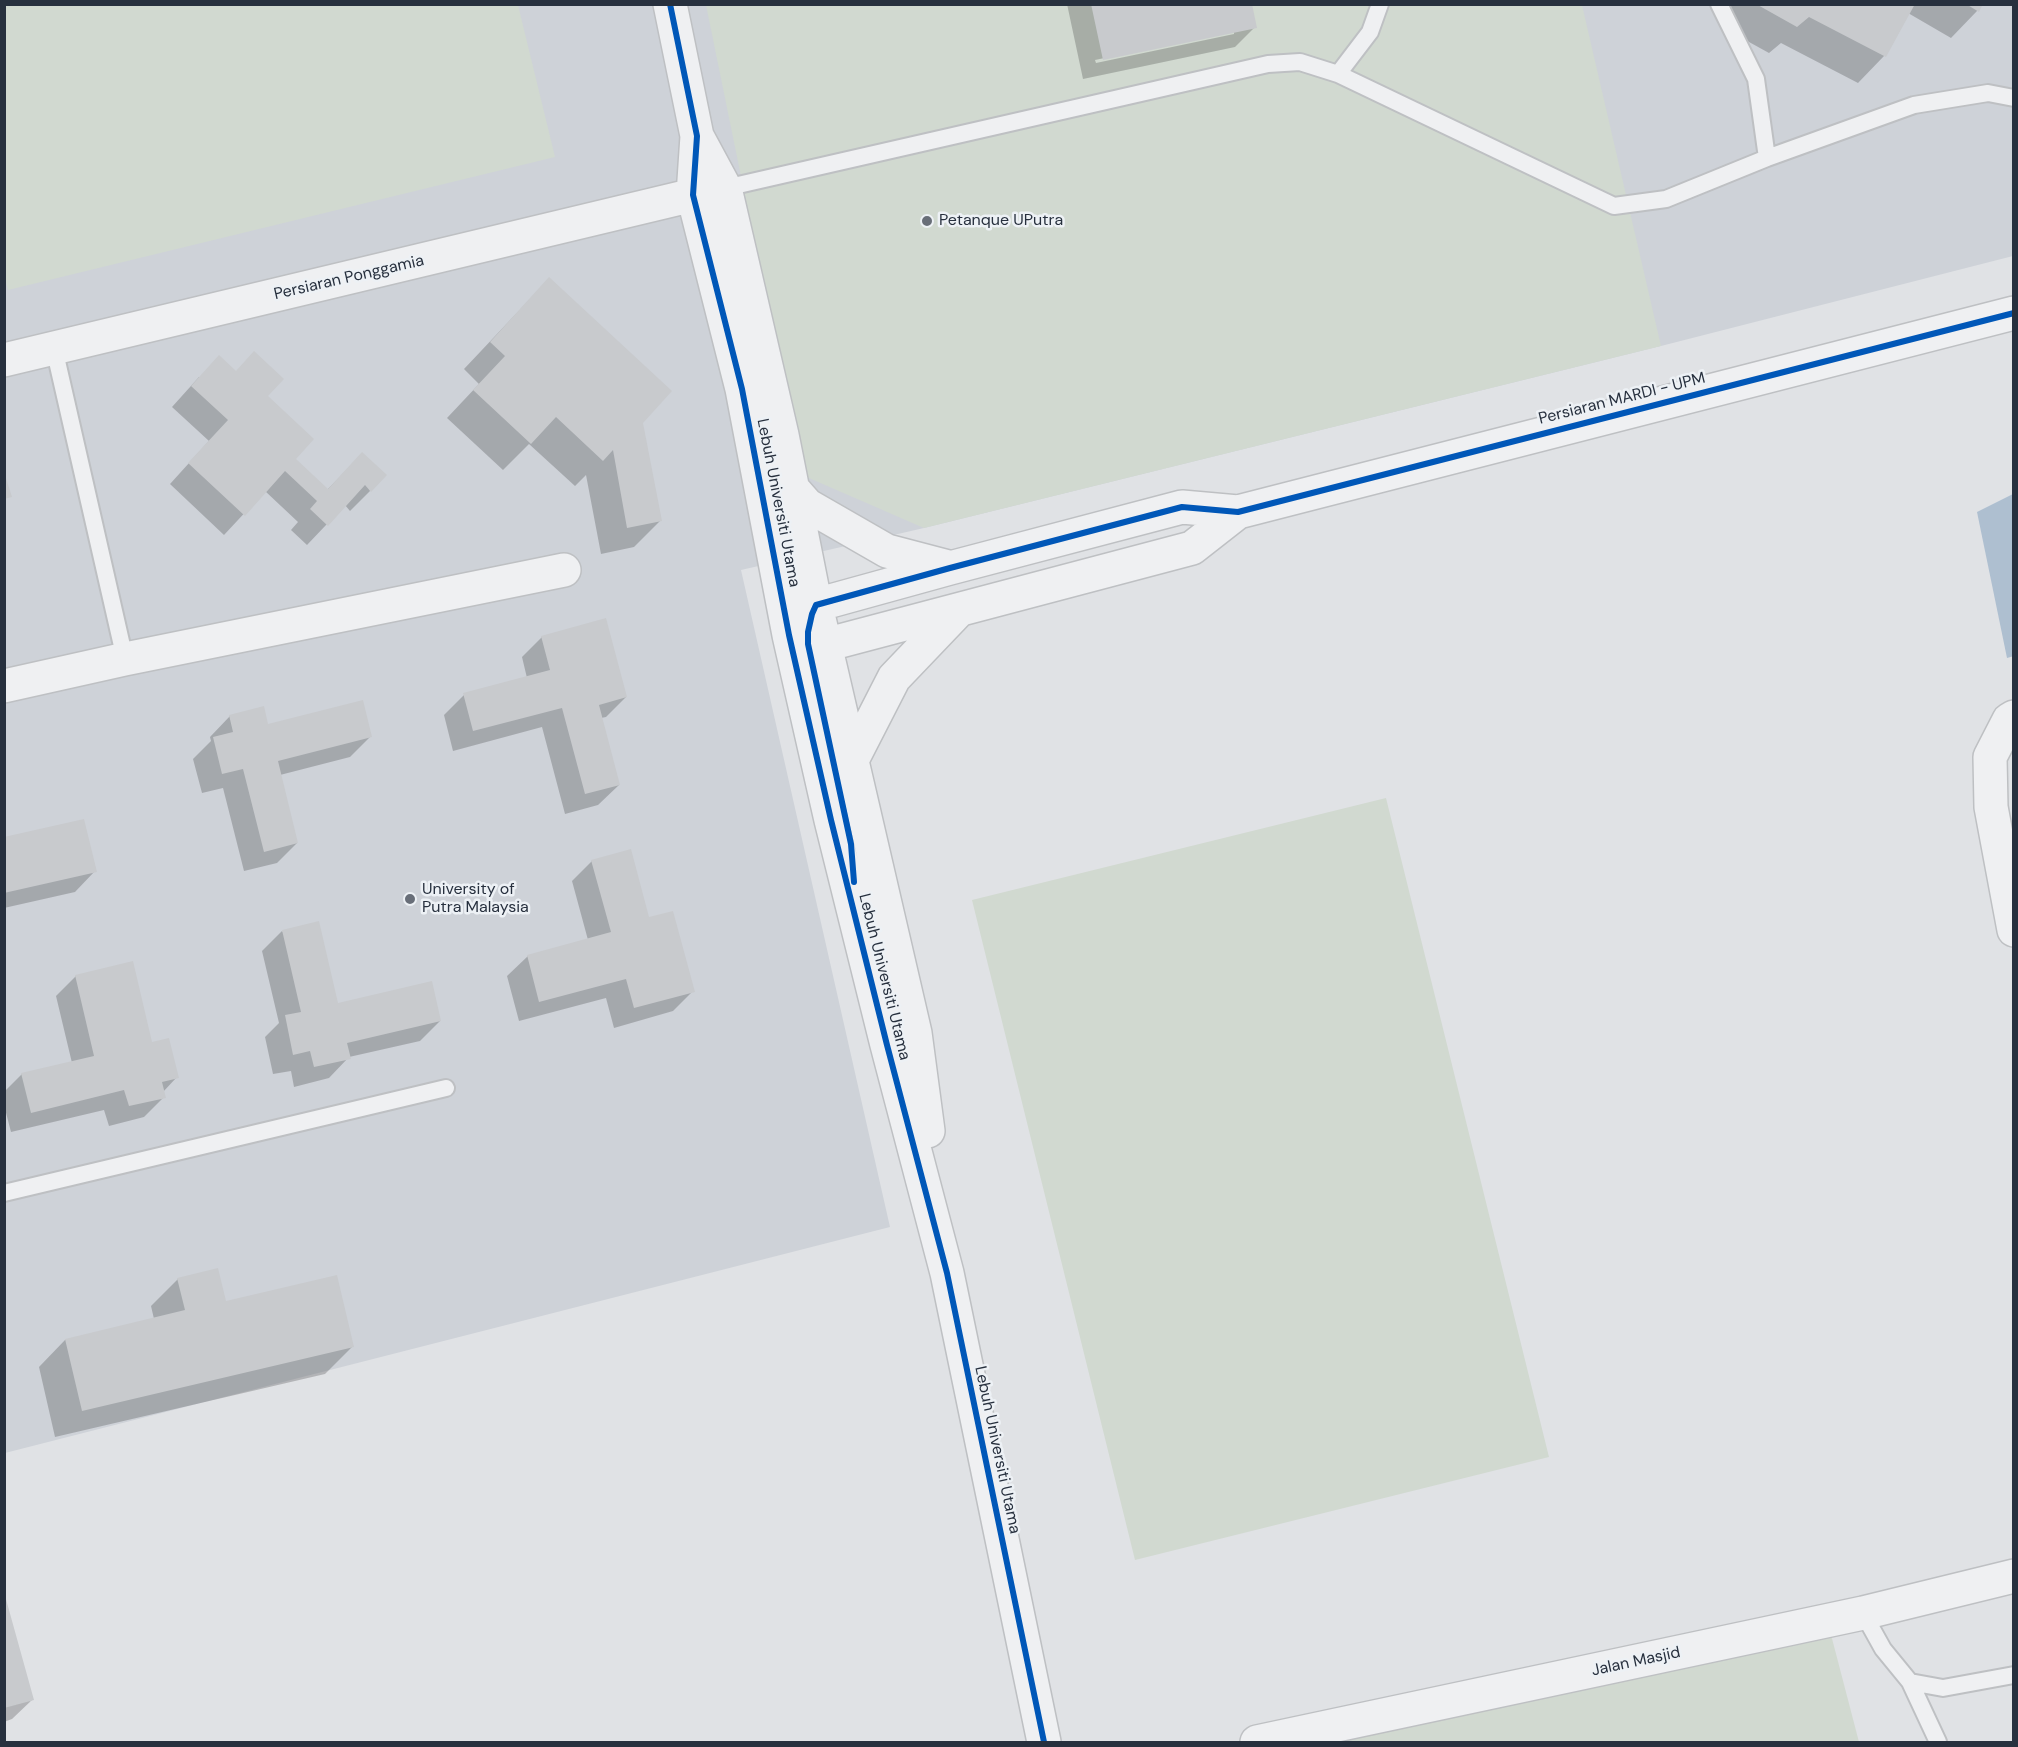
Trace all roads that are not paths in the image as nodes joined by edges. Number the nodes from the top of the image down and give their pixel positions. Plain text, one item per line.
1 (670, 4) edge
2 (1380, 4) edge
3 (1719, 4) edge
4 (1338, 74) junction
5 (2013, 98) edge
6 (697, 136) junction
7 (1767, 158) junction
8 (725, 188) junction
9 (693, 195) junction
10 (2013, 313) edge
11 (54, 348) junction
12 (4, 360) edge
13 (742, 389) junction
14 (792, 488) junction
15 (1238, 512) junction
16 (950, 568) junction
17 (564, 570) dead end
18 (960, 608) junction
19 (816, 628) junction
20 (125, 659) junction
21 (4, 686) edge
22 (2013, 717) edge
23 (852, 760) junction
24 (2008, 875) edge
25 (856, 921) junction
26 (2013, 930) edge
27 (446, 1088) dead end
28 (4, 1193) edge
29 (947, 1273) junction
30 (2013, 1576) edge
31 (1863, 1613) junction
32 (2013, 1675) edge
33 (1910, 1682) junction
34 (1044, 1743) edge
35 (1257, 1743) edge
36 (1938, 1743) edge

1 - 6 street, Lebuh Universiti Utama
2 - 4 lane
3 - 7 lane
4 - 7 lane
4 - 8 lane
5 - 7 lane
6 - 8 street, Lebuh Universiti Utama
6 - 9 street, Lebuh Universiti Utama
8 - 9 street, Persiaran Ponggamia
8 - 14 street, Lebuh Universiti Utama
9 - 11 street, Persiaran Ponggamia
9 - 13 street, Lebuh Universiti Utama
10 - 15 street, Persiaran MARDI - UPM
11 - 12 street, Persiaran Ponggamia
11 - 20 lane
13 - 19 street
13 - 25 street, Lebuh Universiti Utama
14 - 16 street
14 - 19 street, Lebuh Universiti Utama
15 - 16 street
15 - 18 street
16 - 19 street
17 - 20 street
18 - 19 street
18 - 23 street
19 - 23 street, Lebuh Universiti Utama
19 - 25 street
20 - 21 street
22 - 24 street
23 - 29 street, Lebuh Universiti Utama
24 - 26 street
25 - 29 street, Lebuh Universiti Utama
27 - 28 lane
29 - 34 street, Lebuh Universiti Utama
30 - 31 street, Jalan Masjid
31 - 33 lane
31 - 35 street, Jalan Masjid
32 - 33 lane
33 - 36 lane

